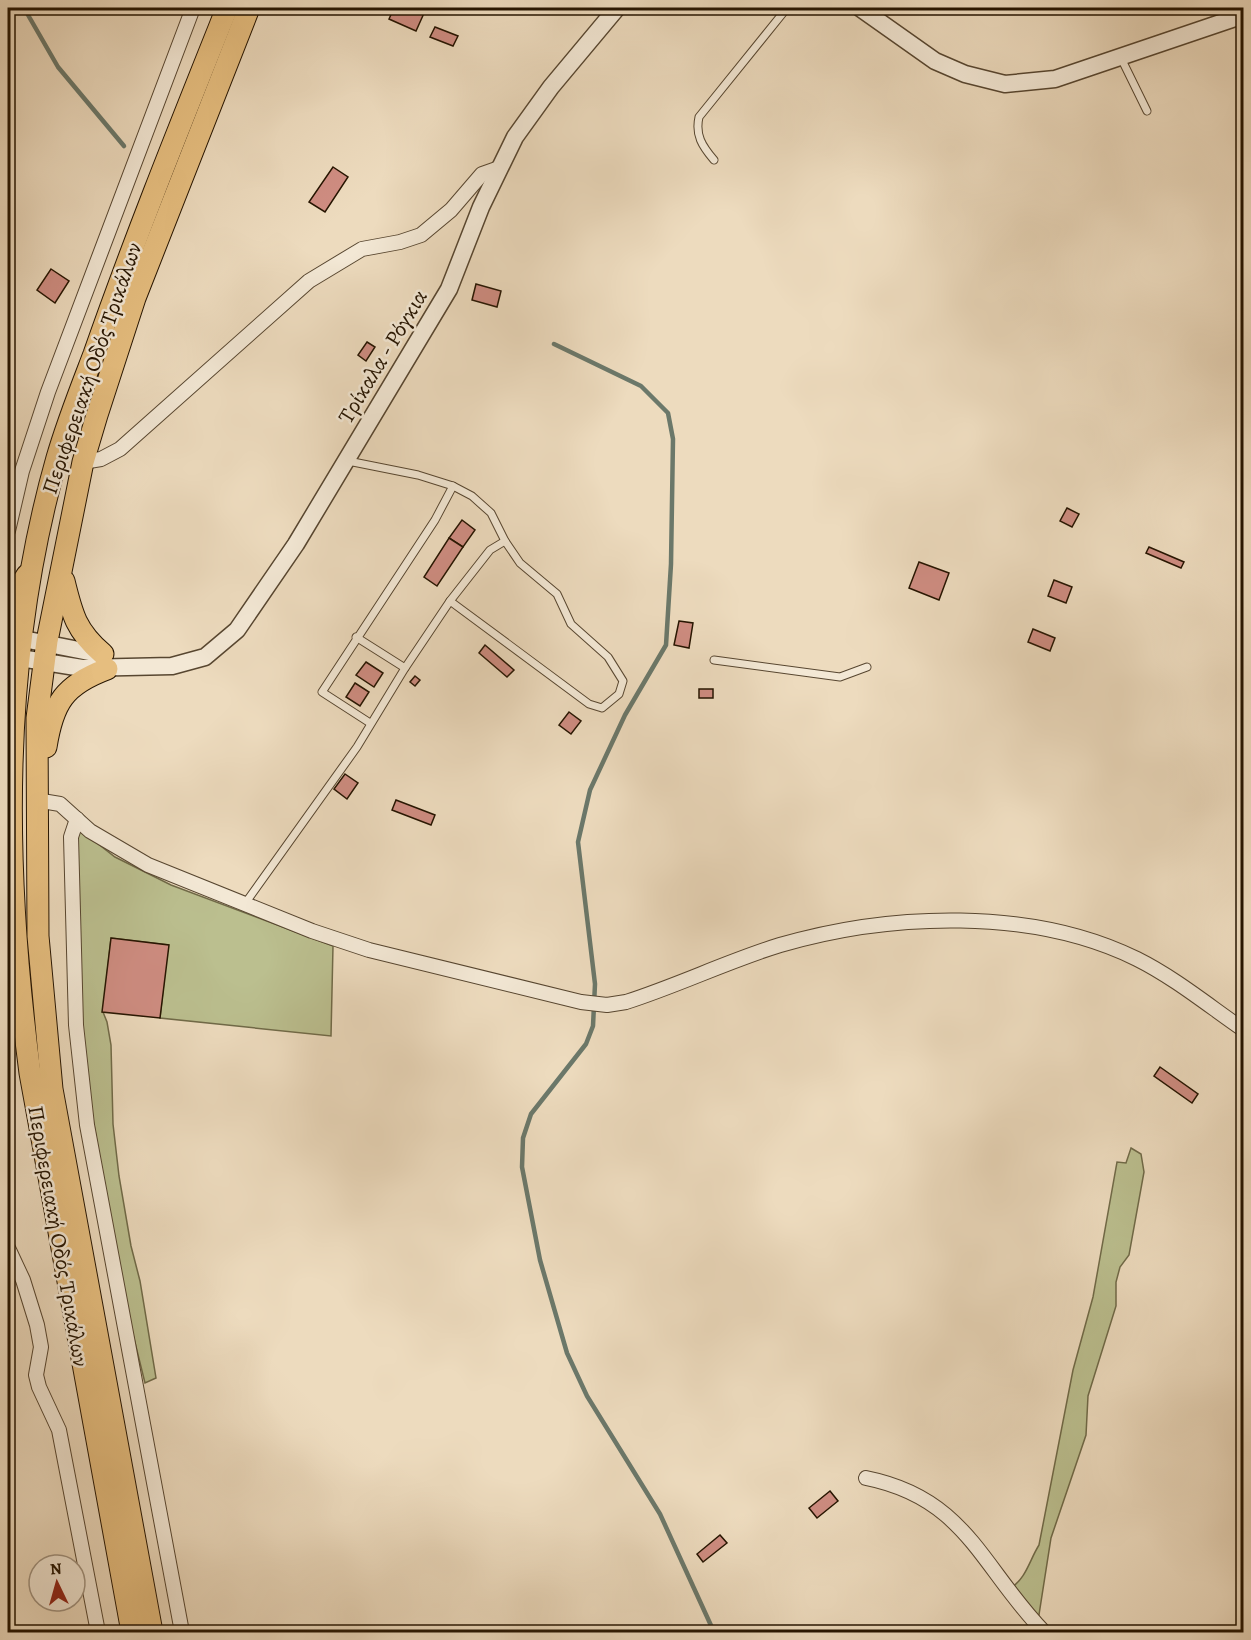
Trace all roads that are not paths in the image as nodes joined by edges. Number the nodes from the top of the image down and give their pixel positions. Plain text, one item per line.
1 (193, 8) edge
2 (227, 8) edge
3 (249, 8) edge
4 (617, 8) edge
5 (787, 8) edge
6 (860, 8) edge
7 (1244, 15) edge
8 (1121, 58) junction
9 (1147, 111) dead end
10 (714, 160) dead end
11 (498, 168) junction
12 (345, 460) junction
13 (83, 462) junction
14 (453, 486) junction
15 (8, 531) edge
16 (505, 541) junction
17 (32, 567) junction
18 (62, 574) junction
19 (450, 601) junction
20 (8, 605) edge
21 (14, 636) edge
22 (356, 637) junction
23 (45, 652) junction
24 (13, 657) edge
25 (714, 660) dead end
26 (105, 662) junction
27 (867, 667) dead end
28 (405, 668) junction
29 (370, 723) junction
30 (10, 727) edge
31 (36, 794) junction
32 (77, 819) junction
33 (244, 905) junction
34 (1244, 1030) edge
35 (8, 1248) edge
36 (866, 1478) dead end
37 (99, 1632) edge
38 (132, 1632) edge
39 (152, 1632) edge
40 (182, 1632) edge
41 (1044, 1632) edge

1 - 15 street
2 - 17 main road, Περιφερειακή Οδός Τρικάλων
3 - 13 main road, Περιφερειακή Οδός Τρικάλων
4 - 11 street, Τρίκαλα - Ρόγκια
5 - 10 lane
6 - 8 street
7 - 8 street
8 - 9 lane
11 - 12 street, Τρίκαλα - Ρόγκια
11 - 13 street
12 - 14 lane
12 - 26 street, Τρίκαλα - Ρόγκια
13 - 18 main road, Περιφερειακή Οδός Τρικάλων
14 - 16 lane
14 - 22 lane
16 - 19 lane
16 - 19 lane
17 - 20 main road
17 - 21 main road, Περιφερειακή Οδός Τρικάλων
18 - 23 main road, Περιφερειακή Οδός Τρικάλων
18 - 26 main road
19 - 28 lane
21 - 23 street, Τρίκαλα - Ρόγκια
21 - 24 main road, Περιφερειακή Οδός Τρικάλων
22 - 28 lane
22 - 29 lane
23 - 24 street, Τρίκαλα - Ρόγκια
23 - 26 street, Τρίκαλα - Ρόγκια
23 - 31 main road, Περιφερειακή Οδός Τρικάλων
24 - 30 main road, Περιφερειακή Οδός Τρικάλων
25 - 27 lane
26 - 31 main road
28 - 29 lane
29 - 33 lane
30 - 38 main road, Περιφερειακή Οδός Τρικάλων
31 - 32 street
31 - 39 main road, Περιφερειακή Οδός Τρικάλων
32 - 33 street
32 - 40 street
33 - 34 street
35 - 37 street
36 - 41 street

